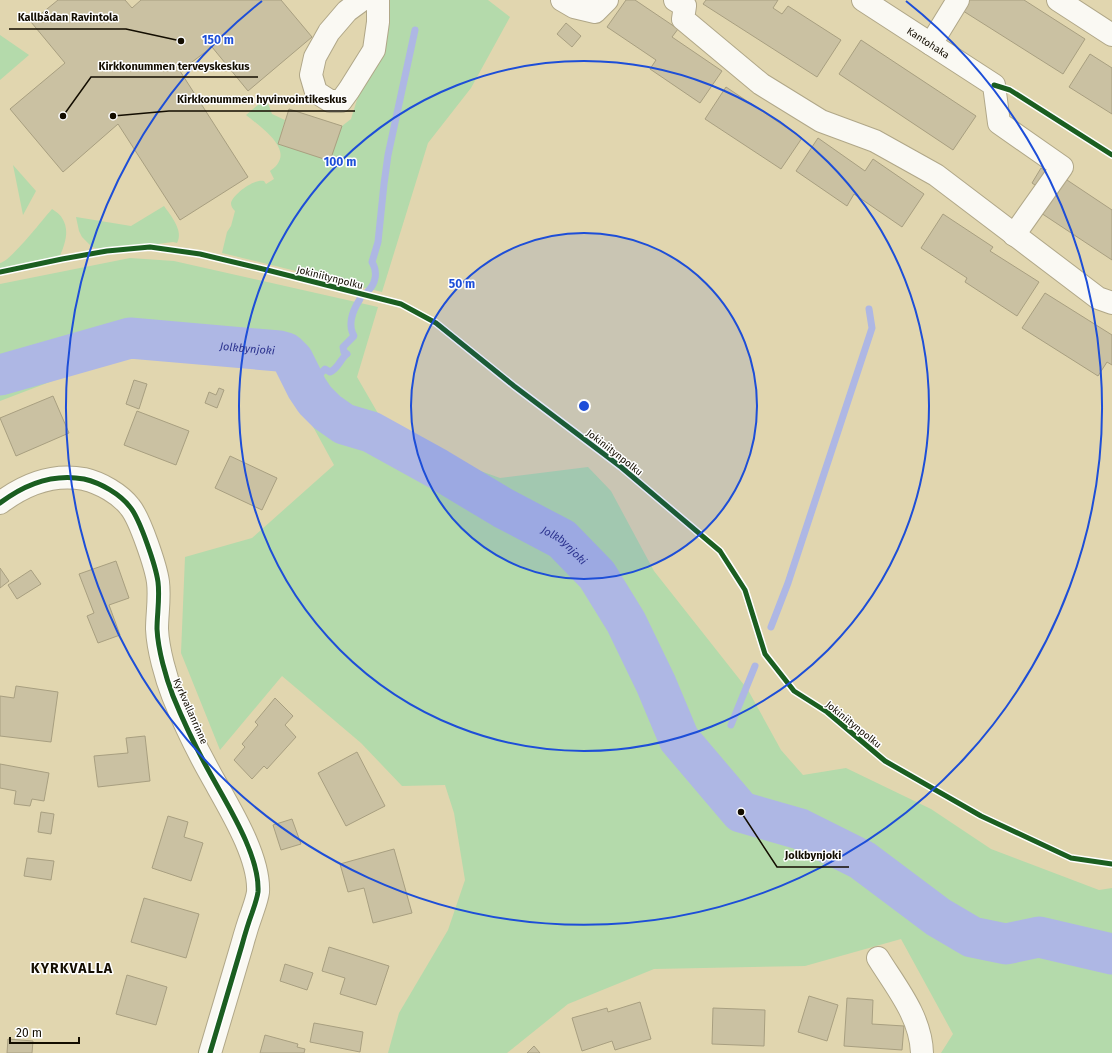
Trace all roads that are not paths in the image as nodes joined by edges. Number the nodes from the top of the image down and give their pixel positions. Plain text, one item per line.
1 (362, 0) edge
2 (378, 0) edge
3 (562, 0) edge
4 (607, 0) edge
5 (675, 0) edge
6 (863, 0) edge
7 (958, 0) edge
8 (1058, 0) edge
9 (1112, 35) edge
10 (931, 44) junction
11 (1014, 235) junction
12 (1112, 303) edge
13 (0, 503) edge
14 (878, 958) dead end
15 (210, 1053) edge
16 (922, 1053) edge

1 - 2 street
3 - 4 street
5 - 11 street
6 - 10 street, Kantohaka
7 - 10 street
8 - 9 street
10 - 11 street, Kantohaka
11 - 12 street
13 - 15 street, Kyrkvallanrinne
14 - 16 street

